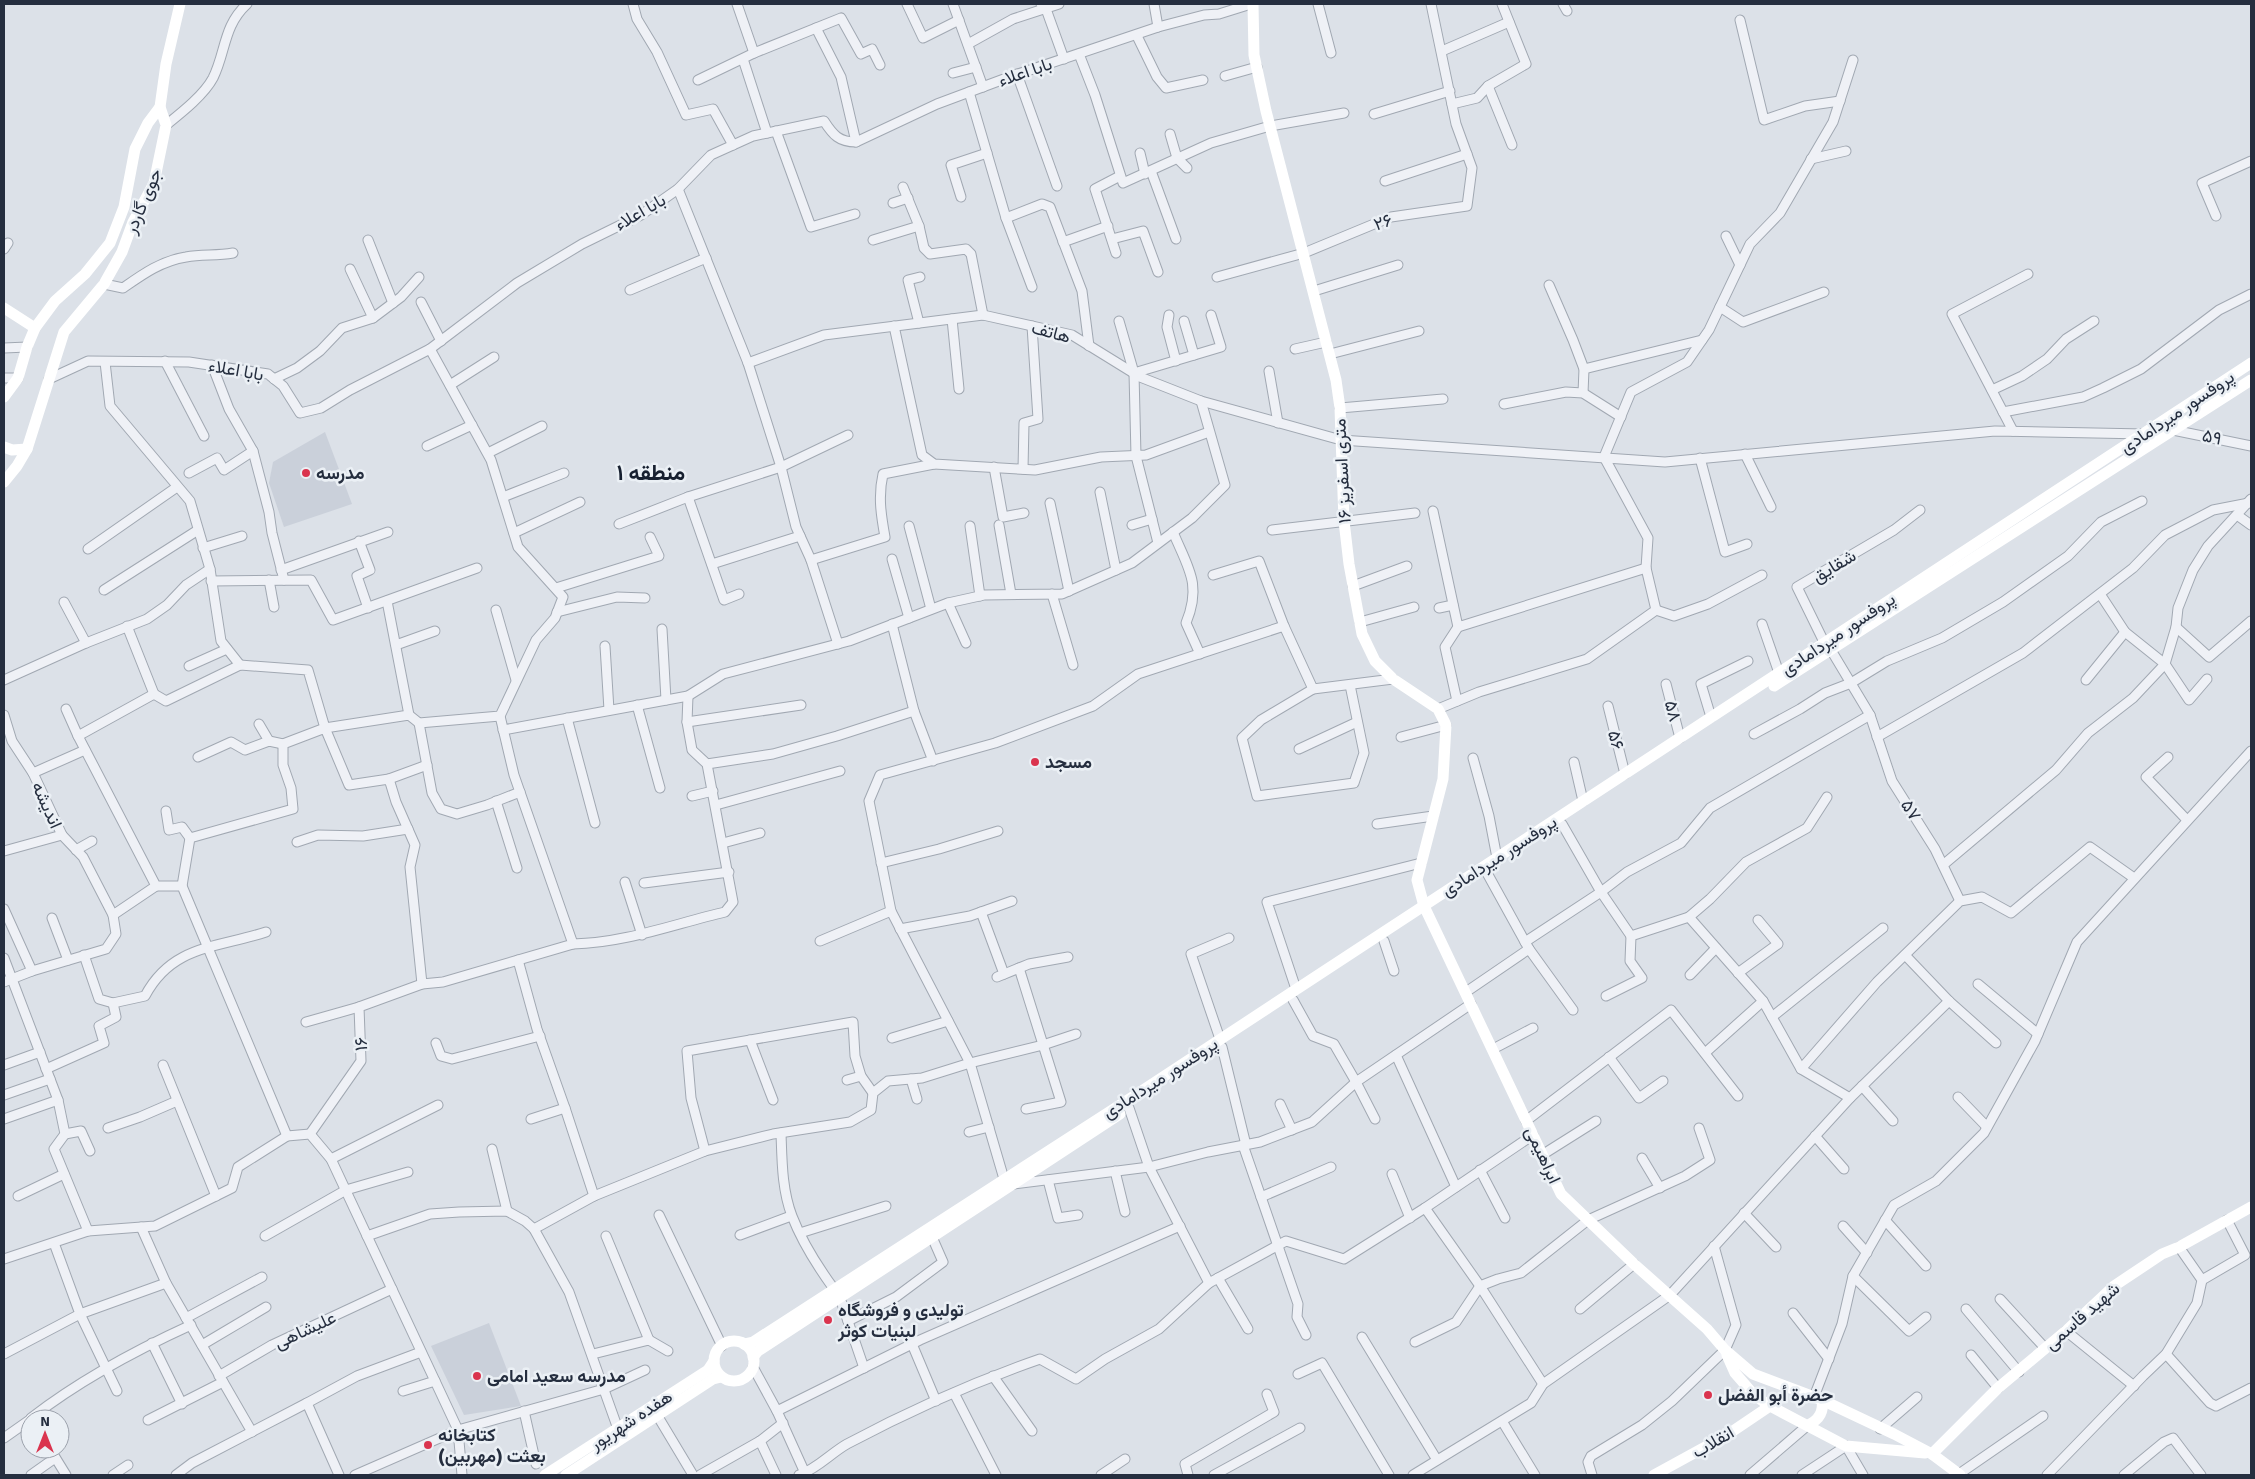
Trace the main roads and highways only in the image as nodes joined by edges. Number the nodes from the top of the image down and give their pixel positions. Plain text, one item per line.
1 (180, 4) edge
2 (1252, 4) edge
3 (160, 107) junction
4 (85, 274) junction
5 (104, 284) junction
6 (4, 308) edge
7 (35, 328) junction
8 (2251, 363) edge
9 (2251, 380) edge
10 (4, 397) edge
11 (4, 447) edge
12 (27, 449) junction
13 (4, 482) edge
14 (1828, 646) junction
15 (1426, 909) junction
16 (1294, 995) junction
17 (1009, 1182) junction
18 (2251, 1207) edge
19 (837, 1294) junction
20 (744, 1344) junction
21 (1724, 1350) junction
22 (714, 1361) junction
23 (754, 1362) junction
24 (721, 1377) junction
25 (1818, 1399) junction
26 (1770, 1406) junction
27 (1808, 1425) junction
28 (1932, 1454) junction
29 (545, 1475) edge
30 (566, 1475) edge
31 (1654, 1475) edge
32 (1960, 1475) edge

1 - 3 main road
2 - 15 main road, ۱۶ متری اسفریز
3 - 4 main road, جوی گاردر
3 - 5 main road, جوی گاردر
4 - 5 main road
4 - 7 main road, جوی گاردر
5 - 12 main road, جوی گاردر
6 - 7 main road
7 - 10 main road, جوی گاردر
8 - 14 main road, پروفسور میردامادی
9 - 14 main road, پروفسور میردامادی
11 - 12 main road
12 - 13 main road, جوی گاردر
14 - 15 main road, پروفسور میردامادی
14 - 15 main road, پروفسور میردامادی
15 - 16 main road, پروفسور میردامادی
15 - 16 main road, پروفسور میردامادی
15 - 21 main road, ابراهیمی
16 - 17 main road, پروفسور میردامادی
17 - 19 main road, پروفسور میردامادی
17 - 19 main road, پروفسور میردامادی
18 - 28 main road, شهید قاسمی
19 - 20 main road, پروفسور میردامادی
19 - 23 main road, پروفسور میردامادی
20 - 22 main road
20 - 23 main road
21 - 25 main road
21 - 26 main road
22 - 24 main road
22 - 29 main road, هفده شهریور
23 - 24 main road
24 - 30 main road, هفده شهریور
25 - 27 main road
25 - 28 main road
26 - 27 main road
26 - 31 main road, انقلاب
27 - 28 main road
28 - 32 main road

